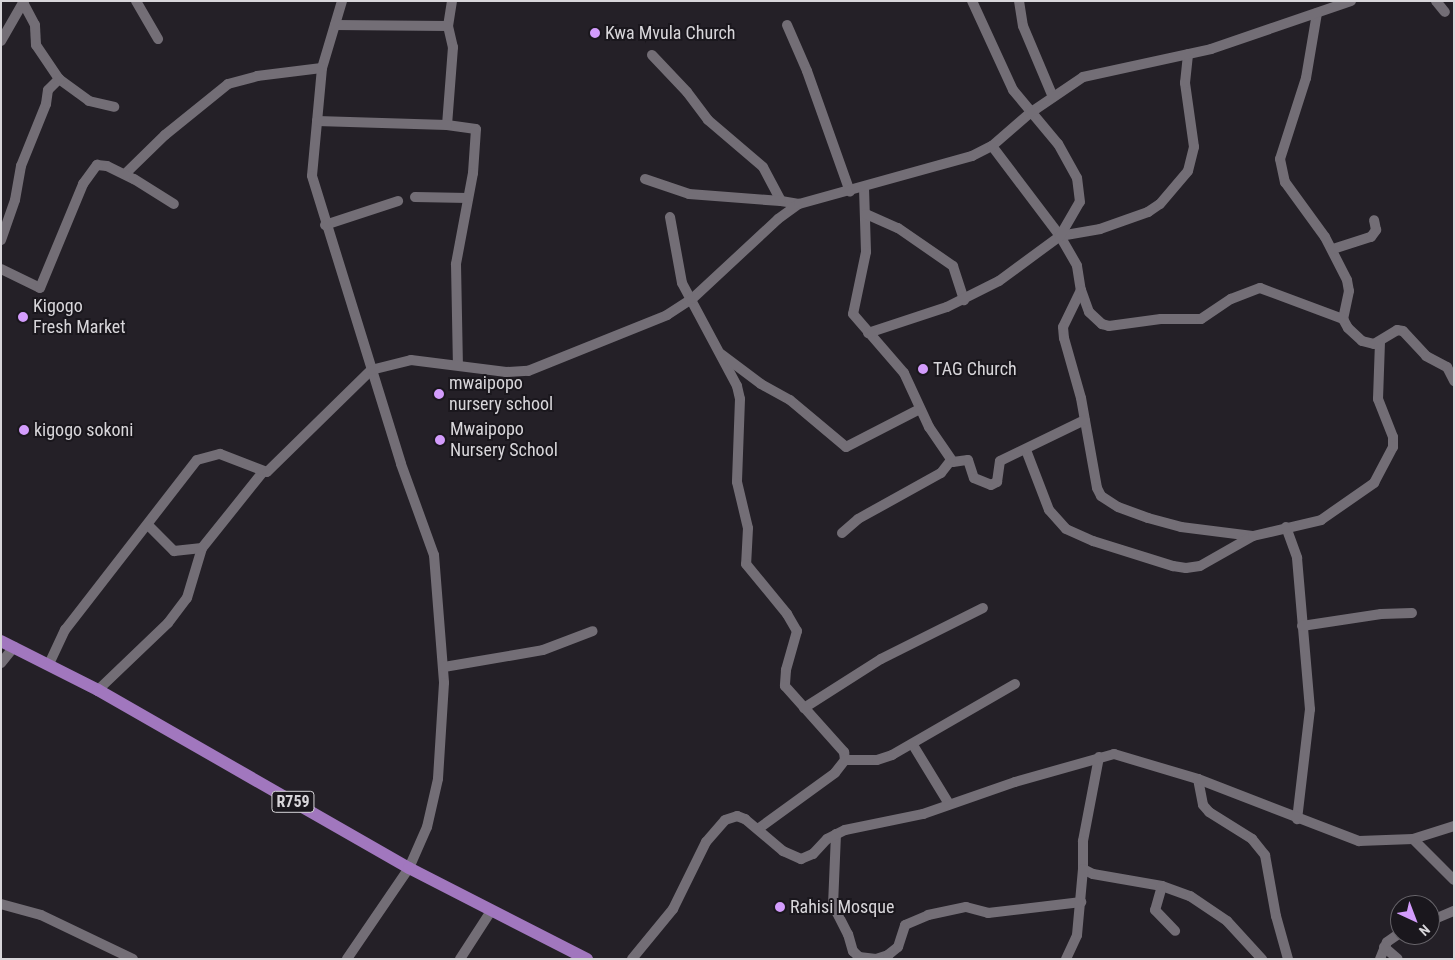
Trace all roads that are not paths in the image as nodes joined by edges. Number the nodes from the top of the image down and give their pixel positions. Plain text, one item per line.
1 (136, 1) edge
2 (342, 1) edge
3 (452, 1) edge
4 (972, 1) edge
5 (1019, 1) edge
6 (1351, 1) edge
7 (1436, 1) edge
8 (24, 2) edge
9 (1336, 4) edge
10 (1445, 12) dead end
11 (1317, 13) junction
12 (336, 25) junction
13 (786, 25) dead end
14 (448, 26) junction
15 (158, 39) dead end
16 (1, 41) edge
17 (1188, 54) junction
18 (652, 55) dead end
19 (322, 68) junction
20 (59, 79) junction
21 (1053, 97) junction
22 (114, 106) dead end
23 (1030, 113) junction
24 (317, 121) junction
25 (447, 124) junction
26 (992, 146) junction
27 (126, 174) junction
28 (644, 179) dead end
29 (864, 188) junction
30 (850, 192) junction
31 (415, 197) dead end
32 (468, 198) junction
33 (398, 201) dead end
34 (781, 201) junction
35 (174, 204) dead end
36 (799, 204) junction
37 (866, 214) junction
38 (670, 217) dead end
39 (1374, 220) dead end
40 (325, 225) junction
41 (1060, 236) junction
42 (1, 240) edge
43 (1332, 249) junction
44 (1, 269) edge
45 (1081, 290) junction
46 (692, 299) junction
47 (964, 300) junction
48 (1344, 319) junction
49 (868, 333) junction
50 (1380, 343) junction
51 (717, 351) junction
52 (458, 364) junction
53 (371, 370) junction
54 (1454, 381) edge
55 (920, 409) junction
56 (1085, 420) junction
57 (1026, 450) junction
58 (951, 460) junction
59 (262, 473) junction
60 (148, 525) junction
61 (1286, 527) junction
62 (842, 533) dead end
63 (1253, 536) junction
64 (202, 548) junction
65 (983, 608) dead end
66 (1412, 613) dead end
67 (1302, 626) junction
68 (593, 630) dead end
69 (1, 642) edge
70 (14, 648) junction
71 (1, 663) edge
72 (49, 664) junction
73 (444, 667) junction
74 (1015, 684) dead end
75 (98, 690) junction
76 (804, 708) junction
77 (913, 745) junction
78 (1099, 757) junction
79 (845, 760) junction
80 (1198, 779) junction
81 (949, 804) junction
82 (1297, 819) junction
83 (1454, 826) edge
84 (758, 829) junction
85 (836, 834) junction
86 (1413, 840) junction
87 (409, 868) junction
88 (1083, 869) junction
89 (1454, 880) edge
90 (1162, 886) junction
91 (1081, 902) junction
92 (1, 904) edge
93 (490, 911) junction
94 (1454, 911) edge
95 (1440, 917) edge
96 (1175, 931) dead end
97 (1390, 942) edge
98 (1384, 947) junction
99 (133, 959) edge
100 (347, 959) edge
101 (460, 959) edge
102 (587, 959) edge
103 (632, 959) edge
104 (1066, 959) edge
105 (1262, 959) edge
106 (1288, 959) edge
107 (1380, 959) edge
108 (1398, 959) edge

1 - 15 street
2 - 12 street
3 - 14 street
4 - 23 street
5 - 21 street
6 - 9 street
7 - 10 street
8 - 16 street
8 - 20 street
9 - 11 street
11 - 17 street
11 - 43 street
12 - 14 street
12 - 19 street
13 - 30 street
14 - 25 street
17 - 21 street
17 - 41 street
18 - 34 street
19 - 24 street
19 - 27 street
20 - 22 street
20 - 42 street
21 - 23 street
23 - 26 street
23 - 41 street
24 - 25 street
24 - 40 street
25 - 32 street
26 - 29 street
26 - 41 street
27 - 35 street
27 - 44 street
28 - 34 street
29 - 30 street
29 - 37 street
30 - 36 street
31 - 32 street
32 - 52 street
33 - 40 street
34 - 36 street
36 - 46 street
37 - 47 street
37 - 49 street
38 - 46 street
39 - 43 street
40 - 53 street
41 - 45 street
41 - 47 street
43 - 48 street
45 - 48 street
45 - 56 street
46 - 51 street
46 - 52 street
47 - 49 street
48 - 50 street
49 - 55 street
50 - 54 street
50 - 61 street
51 - 55 street
51 - 76 street
52 - 53 street
53 - 59 street
53 - 73 street
55 - 58 street
56 - 57 street
56 - 63 street
57 - 58 street
57 - 63 street
58 - 62 street
59 - 60 street
59 - 64 street
60 - 64 street
60 - 72 street
61 - 63 street
61 - 67 street
64 - 75 street
65 - 76 street
66 - 67 street
67 - 82 street
68 - 73 street
69 - 70 main road, R759
70 - 71 street
70 - 72 main road, R759
72 - 75 main road, R759
73 - 87 street
74 - 77 street
75 - 87 main road, R759
76 - 79 street
77 - 79 street
77 - 81 street
78 - 80 street
78 - 81 street
78 - 88 street
79 - 84 street
80 - 82 street
80 - 106 street
81 - 85 street
82 - 86 street
83 - 86 street
84 - 85 street
84 - 103 street
85 - 91 street
86 - 89 street
87 - 93 main road, R759
87 - 100 street
88 - 90 street
88 - 91 street
90 - 96 street
90 - 105 street
91 - 104 street
92 - 99 street
93 - 101 street
93 - 102 main road, R759
94 - 95 street
97 - 98 street
98 - 107 street
98 - 108 street

